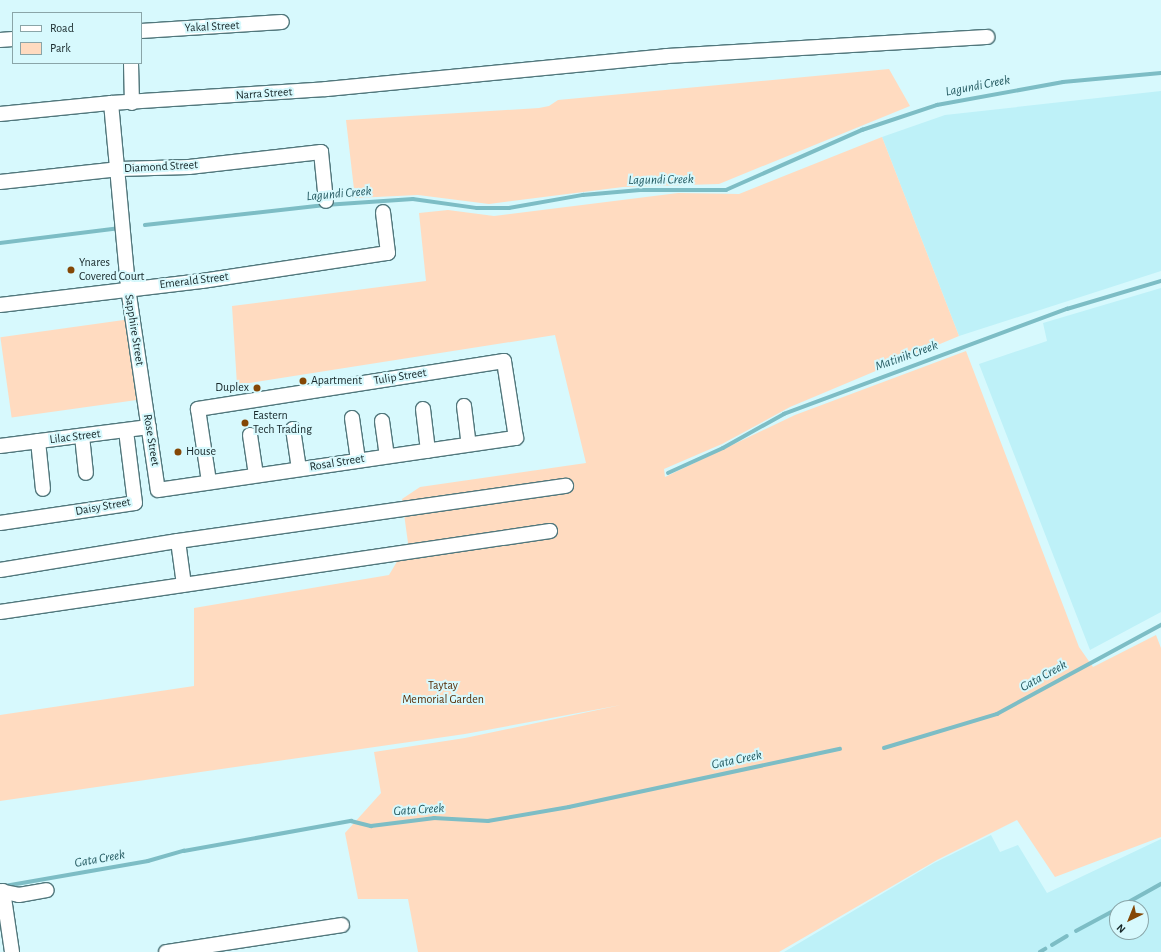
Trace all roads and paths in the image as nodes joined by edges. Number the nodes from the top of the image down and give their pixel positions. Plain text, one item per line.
1 (282, 22) dead end
2 (142, 31) edge
3 (987, 37) dead end
4 (12, 39) edge
5 (0, 40) edge
6 (131, 64) edge
7 (111, 103) junction
8 (132, 103) junction
9 (0, 114) edge
10 (119, 169) junction
11 (0, 182) edge
12 (326, 201) dead end
13 (383, 212) dead end
14 (128, 288) junction
15 (0, 305) edge
16 (143, 389) joint
17 (464, 406) dead end
18 (423, 410) dead end
19 (352, 418) dead end
20 (382, 420) dead end
21 (149, 427) junction
22 (293, 429) dead end
23 (126, 431) junction
24 (250, 435) dead end
25 (82, 436) junction
26 (516, 438) joint
27 (38, 441) junction
28 (469, 444) junction
29 (0, 446) edge
30 (428, 451) junction
31 (387, 456) junction
32 (358, 460) junction
33 (299, 469) junction
34 (86, 473) dead end
35 (256, 475) junction
36 (209, 482) junction
37 (566, 486) dead end
38 (43, 490) dead end
39 (158, 490) joint
40 (0, 523) edge
41 (550, 531) dead end
42 (178, 541) junction
43 (0, 570) edge
44 (184, 585) junction
45 (0, 612) edge
46 (46, 890) dead end
47 (1, 891) edge
48 (342, 925) dead end
49 (12, 952) edge
50 (166, 952) edge

1 - 2 street, Yakal Street
3 - 8 street, Narra Street
4 - 5 street
6 - 8 street
7 - 8 street, Narra Street
7 - 9 street, Narra Street
7 - 10 street, Sapphire Street
10 - 11 street, Diamond Street
10 - 12 street, Diamond Street
10 - 14 street, Sapphire Street
13 - 14 street, Emerald Street
14 - 15 street, Emerald Street
14 - 16 street, Sapphire Street
16 - 21 street, Rose Street
17 - 28 street
18 - 30 street
19 - 32 street
20 - 31 street
21 - 23 street, Lilac Street
21 - 39 street, Rose Street
22 - 33 street
23 - 25 street, Lilac Street
23 - 40 street, Daisy Street
24 - 35 street
25 - 27 street, Lilac Street
25 - 34 street
26 - 28 street, Rosal Street
26 - 36 street, Tulip Street
27 - 29 street, Lilac Street
27 - 38 street
28 - 30 street, Rosal Street
30 - 31 street, Rosal Street
31 - 32 street, Rosal Street
32 - 33 street, Rosal Street
33 - 35 street, Rosal Street
35 - 36 street, Rosal Street
36 - 39 street, Rosal Street
37 - 42 street
41 - 44 street
42 - 43 street
42 - 44 street
44 - 45 street
46 - 47 street
47 - 49 street
48 - 50 street

